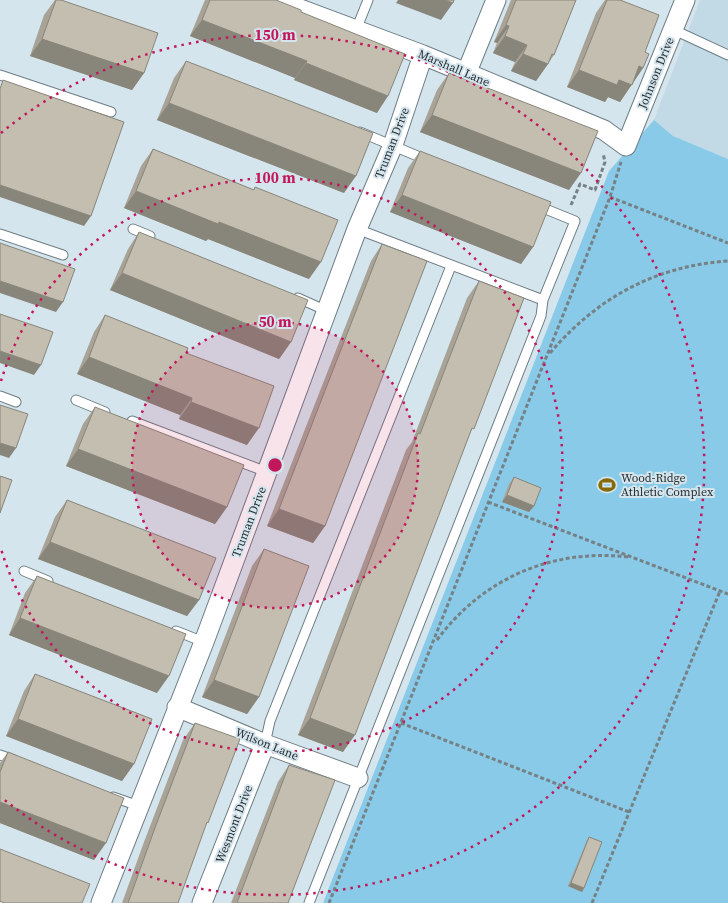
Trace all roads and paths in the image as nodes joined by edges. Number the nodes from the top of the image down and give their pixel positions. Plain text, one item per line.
1 (276, 0) edge
2 (368, 0) edge
3 (496, 0) edge
4 (686, 0) edge
5 (356, 30) junction
6 (674, 30) junction
7 (728, 54) edge
8 (423, 55) junction
9 (466, 74) junction
10 (0, 75) edge
11 (111, 112) dead end
12 (348, 127) edge
13 (393, 146) junction
14 (626, 146) junction
15 (438, 164) edge
16 (610, 198) junction
17 (529, 202) edge
18 (565, 217) junction
19 (133, 229) dead end
20 (357, 229) junction
21 (0, 234) edge
22 (159, 240) edge
23 (728, 243) edge
24 (63, 255) dead end
25 (728, 261) edge
26 (451, 266) junction
27 (292, 296) edge
28 (543, 300) junction
29 (328, 311) junction
30 (547, 356) junction
31 (0, 396) edge
32 (76, 400) dead end
33 (16, 402) dead end
34 (267, 472) junction
35 (488, 502) junction
36 (634, 558) junction
37 (24, 571) dead end
38 (60, 586) edge
39 (720, 591) junction
40 (728, 594) edge
41 (168, 628) edge
42 (204, 642) junction
43 (434, 644) junction
44 (178, 707) junction
45 (401, 723) junction
46 (265, 744) junction
47 (0, 755) edge
48 (18, 762) edge
49 (358, 778) junction
50 (102, 792) edge
51 (139, 806) junction
52 (629, 812) junction
53 (101, 903) edge
54 (202, 903) edge
55 (309, 903) edge
56 (329, 903) edge
57 (592, 903) edge

1 - 5 street, Marshall Lane
2 - 5 lane
3 - 9 street
4 - 6 street, Johnson Drive
5 - 8 street, Marshall Lane
6 - 7 lane
6 - 14 street, Johnson Drive
8 - 9 street, Marshall Lane
8 - 13 street, Truman Drive
9 - 14 street, Marshall Lane
10 - 11 lane
12 - 13 lane
13 - 15 lane
13 - 20 street, Truman Drive
14 - 16 path
14 - 18 path
16 - 23 path
16 - 30 path
17 - 18 lane
18 - 28 lane
19 - 22 lane
20 - 26 lane
20 - 29 street, Truman Drive
21 - 24 lane
25 - 30 path
26 - 28 lane
26 - 46 lane
27 - 29 lane
28 - 49 lane
29 - 34 street, Truman Drive
30 - 35 path
31 - 33 lane
32 - 34 lane
34 - 42 street, Truman Drive
35 - 36 path
35 - 43 path
36 - 39 path
36 - 43 path
37 - 38 lane
39 - 40 path
39 - 52 path
41 - 42 lane
42 - 44 street, Truman Drive
43 - 45 path
44 - 46 street, Wilson Lane
44 - 51 street, Truman Drive
45 - 52 path
45 - 56 path
46 - 49 street, Wilson Lane
46 - 54 street, Wesmont Drive
47 - 48 lane
49 - 55 lane
50 - 51 lane
51 - 53 street, Truman Drive
52 - 57 path

